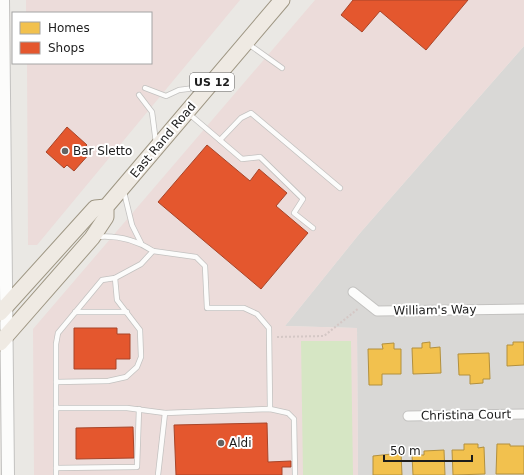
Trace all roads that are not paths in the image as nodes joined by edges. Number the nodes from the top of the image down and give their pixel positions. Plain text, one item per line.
1 (3, 0) edge
2 (282, 0) edge
3 (1, 19) edge
4 (246, 42) junction
5 (282, 68) dead end
6 (208, 86) junction
7 (144, 88) dead end
8 (139, 95) dead end
9 (187, 112) junction
10 (220, 140) junction
11 (157, 148) junction
12 (123, 187) junction
13 (340, 188) dead end
14 (106, 207) junction
15 (313, 228) dead end
16 (92, 238) junction
17 (141, 243) junction
18 (153, 252) junction
19 (115, 278) junction
20 (353, 292) dead end
21 (3, 309) edge
22 (524, 309) edge
23 (75, 312) junction
24 (127, 312) junction
25 (4, 339) edge
26 (56, 382) junction
27 (56, 408) junction
28 (139, 409) junction
29 (270, 409) junction
30 (165, 413) junction
31 (524, 414) edge
32 (408, 416) dead end
33 (56, 468) junction
34 (8, 475) edge
35 (56, 475) edge
36 (158, 475) edge
37 (295, 475) edge

1 - 3 street
2 - 4 main road, East Rand Road / US 12
3 - 21 street
4 - 5 lane
4 - 6 main road, East Rand Road / US 12
6 - 7 lane
6 - 9 main road, East Rand Road / US 12
8 - 11 lane
9 - 10 lane
9 - 11 main road, East Rand Road / US 12
10 - 13 lane
10 - 15 lane
11 - 12 main road, East Rand Road / US 12
12 - 14 main road, East Rand Road / US 12
12 - 17 lane
14 - 16 main road, East Rand Road / US 12
14 - 21 main road, East Rand Road / US 12
16 - 17 lane
16 - 25 main road, East Rand Road / US 12
17 - 18 lane
18 - 19 lane
18 - 29 lane
19 - 23 lane
19 - 24 lane
20 - 22 street, William's Way
21 - 25 street
23 - 24 lane
23 - 26 lane
24 - 26 lane
25 - 34 street
26 - 27 lane
27 - 28 lane
27 - 33 lane
28 - 30 lane
28 - 33 lane
29 - 30 lane
29 - 37 lane
30 - 36 lane
31 - 32 street, Christina Court
33 - 35 lane

